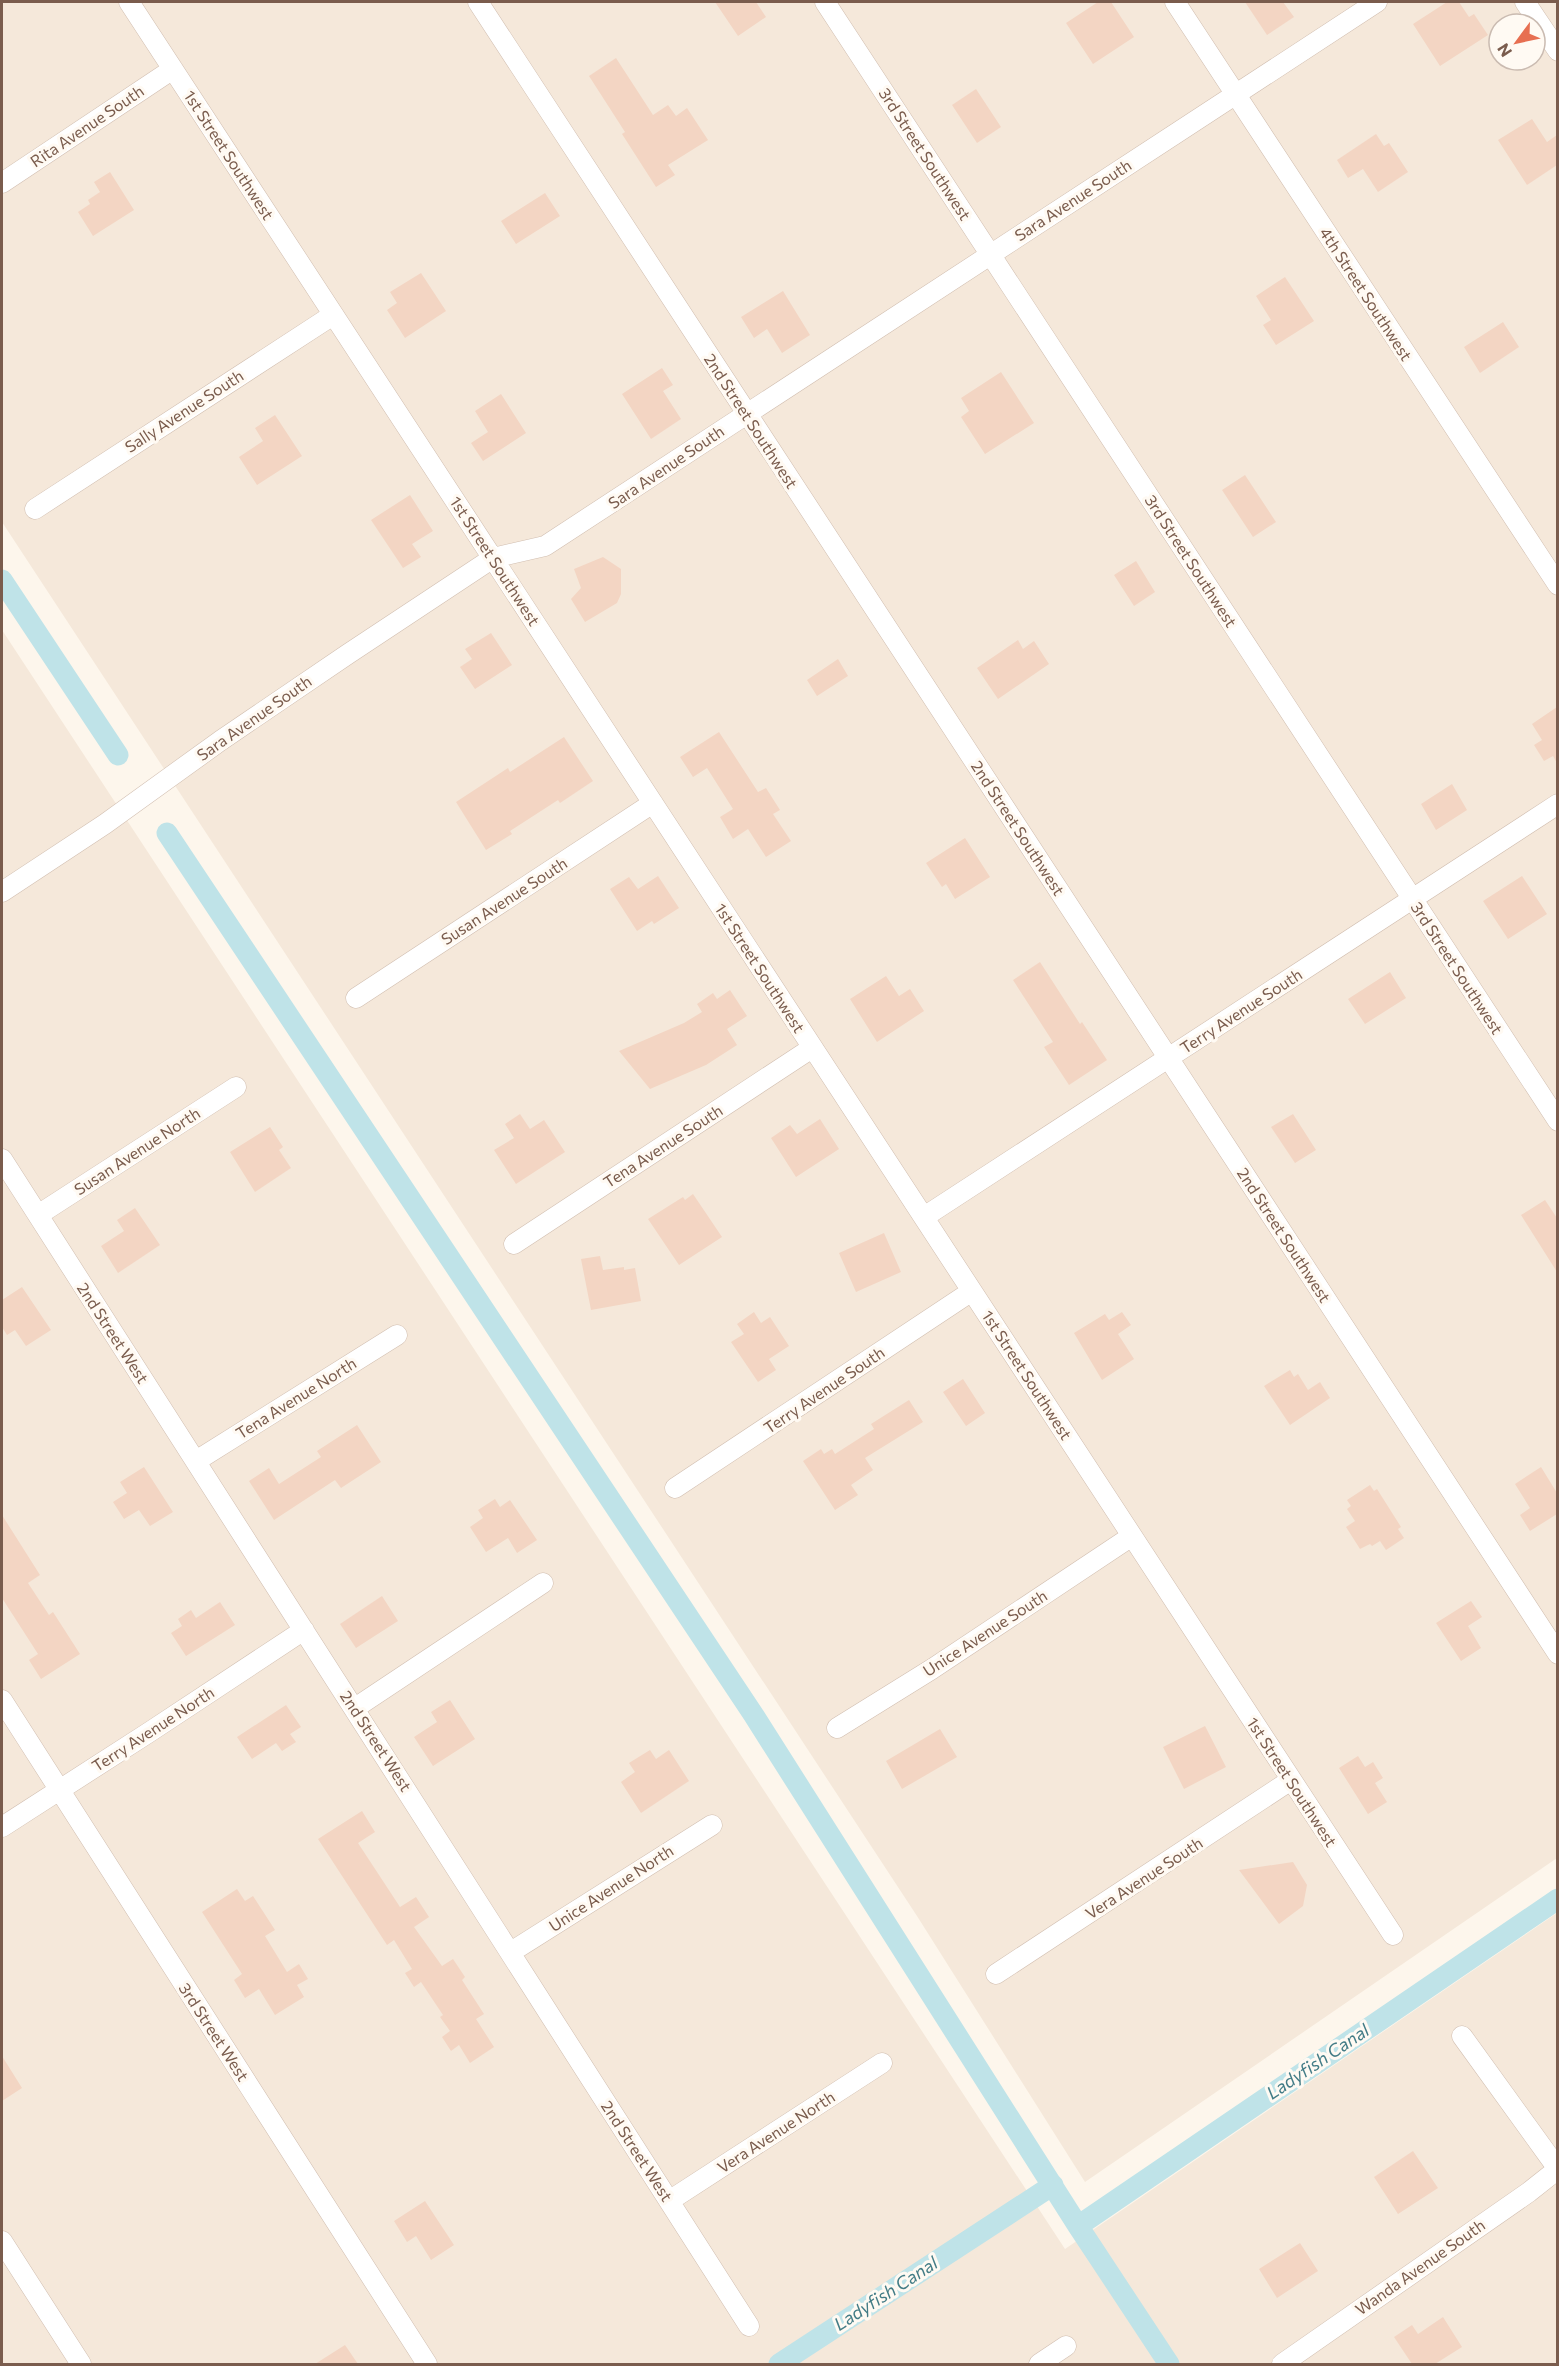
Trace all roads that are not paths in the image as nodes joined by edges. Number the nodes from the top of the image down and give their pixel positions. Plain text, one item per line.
1 (129, 2) edge
2 (478, 2) edge
3 (825, 2) edge
4 (1175, 2) edge
5 (1377, 2) edge
6 (1525, 2) edge
7 (1557, 51) edge
8 (173, 69) junction
9 (1235, 94) junction
10 (2, 183) edge
11 (990, 254) junction
12 (333, 315) junction
13 (747, 414) junction
14 (36, 509) dead end
15 (493, 558) junction
16 (1557, 585) edge
17 (653, 803) junction
18 (1557, 804) edge
19 (2, 892) edge
20 (1412, 899) junction
21 (356, 998) dead end
22 (812, 1048) junction
23 (1168, 1058) junction
24 (236, 1088) dead end
25 (1557, 1121) edge
26 (2, 1159) edge
27 (38, 1215) junction
28 (924, 1217) junction
29 (514, 1244) dead end
30 (972, 1292) junction
31 (397, 1335) dead end
32 (196, 1461) junction
33 (675, 1488) dead end
34 (1132, 1536) junction
35 (543, 1583) dead end
36 (304, 1630) junction
37 (1557, 1654) edge
38 (2, 1700) edge
39 (355, 1708) junction
40 (837, 1728) dead end
41 (1291, 1780) junction
42 (59, 1790) junction
43 (712, 1825) dead end
44 (2, 1827) edge
45 (1393, 1935) dead end
46 (511, 1952) junction
47 (996, 1974) dead end
48 (1462, 2036) dead end
49 (882, 2063) dead end
50 (1557, 2169) edge
51 (669, 2200) junction
52 (2, 2241) edge
53 (749, 2326) dead end
54 (1066, 2346) dead end
55 (81, 2364) edge
56 (427, 2364) edge
57 (1039, 2364) edge
58 (1282, 2364) edge

1 - 8 street, 1st Street Southwest
2 - 13 street, 2nd Street Southwest
3 - 11 street, 3rd Street Southwest
4 - 9 street, 4th Street Southwest
5 - 9 street, Sara Avenue South
6 - 7 street
8 - 10 street, Rita Avenue South
8 - 12 street, 1st Street Southwest
9 - 11 street, Sara Avenue South
9 - 16 street, 4th Street Southwest
11 - 13 street, Sara Avenue South
11 - 20 street, 3rd Street Southwest
12 - 14 street, Sally Avenue South
12 - 15 street, 1st Street Southwest
13 - 15 street, Sara Avenue South
13 - 23 street, 2nd Street Southwest
15 - 17 street, 1st Street Southwest
15 - 19 street, Sara Avenue South
17 - 21 street, Susan Avenue South
17 - 22 street, 1st Street Southwest
18 - 20 street, Terry Avenue South
20 - 23 street, Terry Avenue South
20 - 25 street, 3rd Street Southwest
22 - 28 street, 1st Street Southwest
22 - 29 street, Tena Avenue South
23 - 28 street, Terry Avenue South
23 - 37 street, 2nd Street Southwest
24 - 27 street, Susan Avenue North
26 - 27 street, 2nd Street West
27 - 32 street, 2nd Street West
28 - 30 street, 1st Street Southwest
30 - 33 street, Terry Avenue South
30 - 34 street, 1st Street Southwest
31 - 32 street, Tena Avenue North
32 - 36 street, 2nd Street West
34 - 40 street, Unice Avenue South
34 - 41 street, 1st Street Southwest
35 - 39 street
36 - 39 street, 2nd Street West
36 - 42 street, Terry Avenue North
38 - 42 street, 3rd Street West
39 - 46 street, 2nd Street West
41 - 45 street, 1st Street Southwest
41 - 47 street, Vera Avenue South
42 - 44 street, Terry Avenue North
42 - 56 street, 3rd Street West
43 - 46 street, Unice Avenue North
46 - 51 street, 2nd Street West
48 - 50 street
49 - 51 street, Vera Avenue North
50 - 58 street, Wanda Avenue South
51 - 53 street, 2nd Street West
52 - 55 street
54 - 57 street

